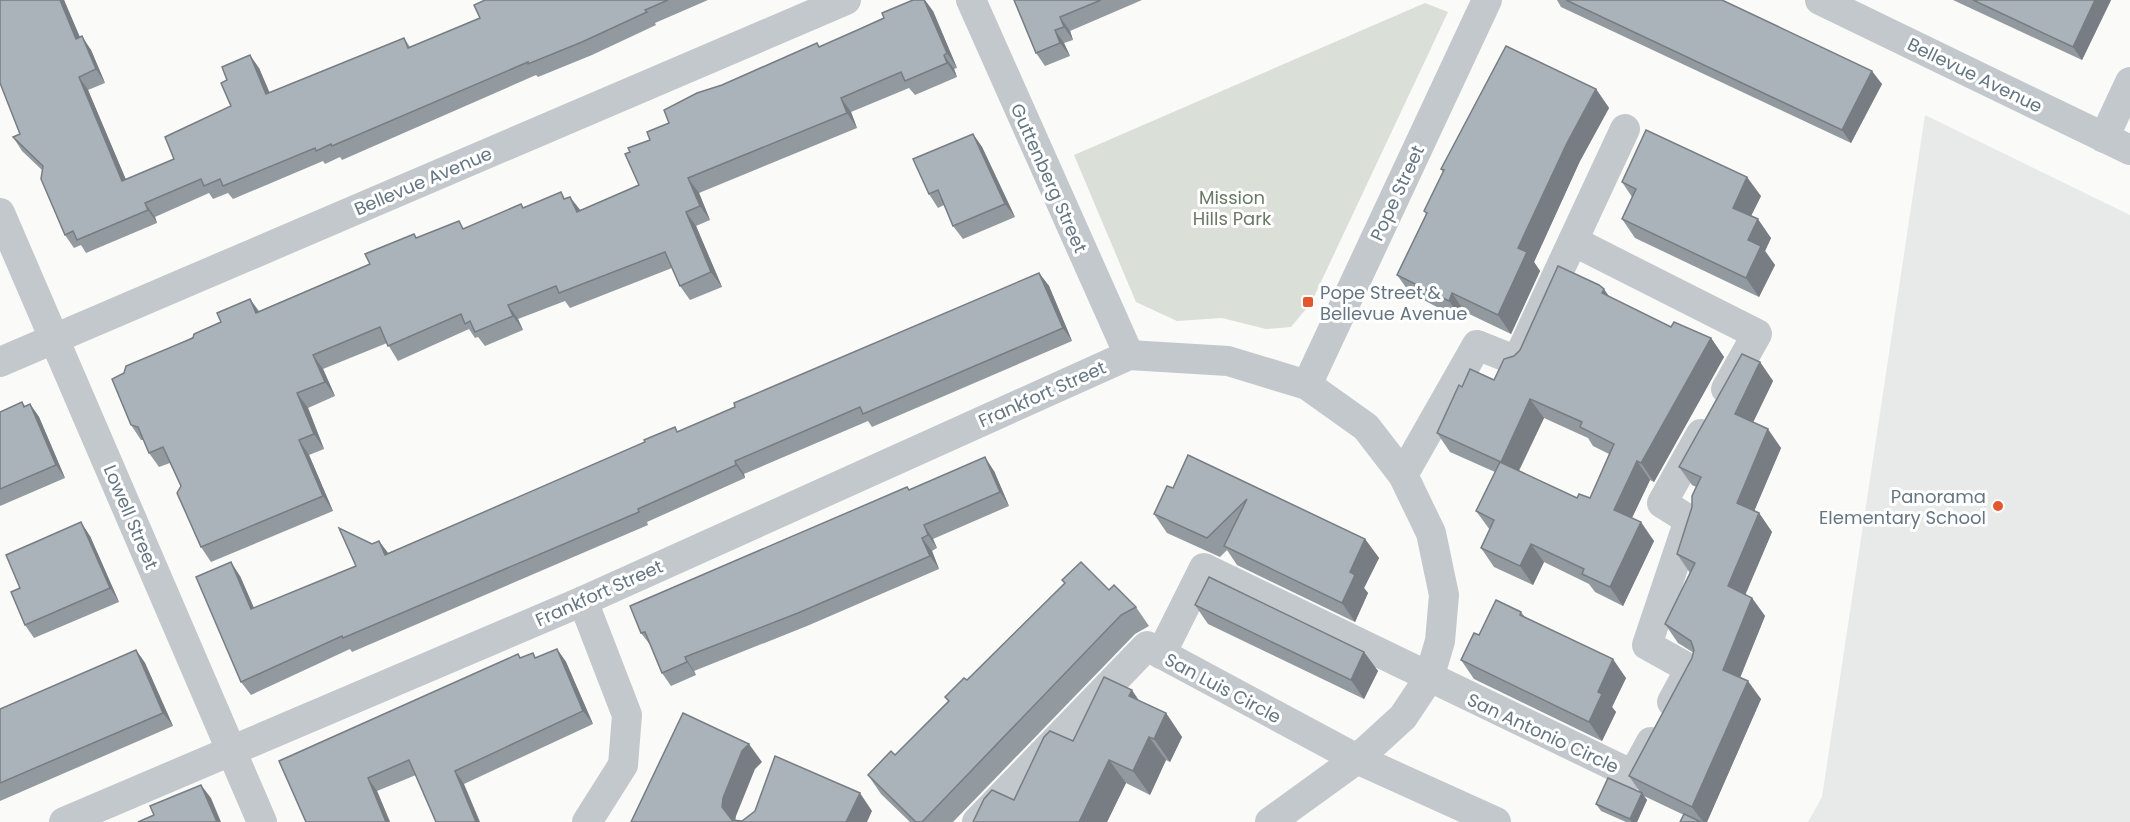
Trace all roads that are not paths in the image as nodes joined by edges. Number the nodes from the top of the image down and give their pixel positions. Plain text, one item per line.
1 (846, 0) edge
2 (971, 0) edge
3 (1486, 0) edge
4 (1820, 0) edge
5 (2130, 82) edge
6 (1625, 129) dead end
7 (2117, 144) edge
8 (0, 213) edge
9 (1573, 241) junction
10 (55, 339) junction
11 (1129, 355) junction
12 (0, 362) edge
13 (1307, 386) junction
14 (1403, 475) junction
15 (583, 601) junction
16 (1161, 654) junction
17 (1429, 678) junction
18 (231, 750) junction
19 (1357, 759) junction
20 (64, 822) edge
21 (262, 822) edge
22 (587, 822) edge
23 (976, 822) edge
24 (1270, 822) edge
25 (1496, 822) edge

1 - 10 street, Bellevue Avenue
2 - 11 street, Guttenberg Street
3 - 13 street, Pope Street
4 - 7 street, Bellevue Avenue
5 - 7 street
6 - 9 street
8 - 10 street, Lowell Street
9 - 14 street
9 - 17 street, San Antonio Circle
10 - 12 street, Bellevue Avenue
10 - 18 street, Lowell Street
11 - 13 street
11 - 15 street, Frankfort Street
13 - 14 street
14 - 17 street
15 - 18 street, Frankfort Street
15 - 22 street
16 - 17 street, San Antonio Circle
16 - 19 street, San Luis Circle
16 - 23 street, San Luis Circle
17 - 19 street
18 - 20 street, Frankfort Street
18 - 21 street, Lowell Street
19 - 24 street
19 - 25 street, San Luis Circle

